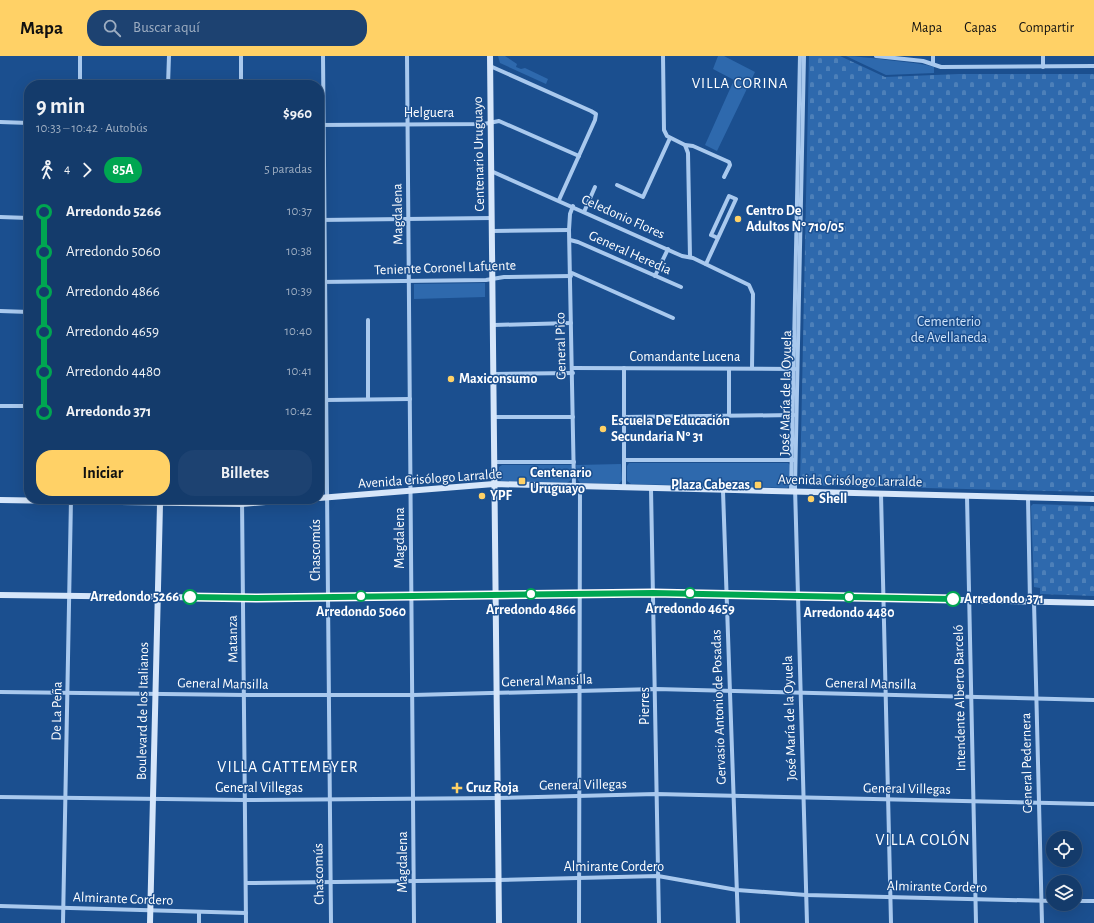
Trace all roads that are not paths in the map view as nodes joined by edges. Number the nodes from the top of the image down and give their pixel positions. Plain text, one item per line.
1 (80, 56) edge
2 (169, 56) edge
3 (241, 56) edge
4 (323, 56) edge
5 (407, 56) edge
6 (490, 56) edge
7 (663, 56) edge
8 (800, 56) edge
9 (804, 56) edge
10 (876, 56) edge
11 (933, 56) edge
12 (1043, 56) edge
13 (933, 64) junction
14 (490, 66) junction
15 (1094, 66) edge
16 (1043, 67) junction
17 (80, 80) edge
18 (168, 80) edge
19 (241, 80) edge
20 (322, 80) edge
21 (0, 122) edge
22 (491, 122) junction
23 (24, 123) edge
24 (408, 124) junction
25 (324, 125) edge
26 (670, 138) junction
27 (685, 145) junction
28 (578, 156) junction
29 (491, 170) junction
30 (724, 178) dead end
31 (617, 185) dead end
32 (595, 187) dead end
33 (559, 200) junction
34 (573, 206) junction
35 (584, 212) junction
36 (0, 217) edge
37 (24, 218) edge
38 (492, 218) junction
39 (409, 219) junction
40 (324, 220) joint
41 (570, 230) junction
42 (492, 231) junction
43 (718, 238) junction
44 (570, 240) junction
45 (668, 249) junction
46 (690, 257) junction
47 (706, 264) junction
48 (571, 274) junction
49 (655, 276) junction
50 (492, 279) junction
51 (410, 281) junction
52 (325, 282) junction
53 (681, 287) dead end
54 (0, 311) edge
55 (24, 312) edge
56 (673, 318) dead end
57 (368, 320) dead end
58 (571, 323) junction
59 (494, 325) junction
60 (573, 368) junction
61 (624, 368) junction
62 (752, 368) junction
63 (729, 369) junction
64 (796, 369) junction
65 (573, 373) junction
66 (494, 374) junction
67 (368, 398) junction
68 (410, 399) junction
69 (326, 400) junction
70 (0, 406) edge
71 (24, 406) edge
72 (729, 415) junction
73 (795, 415) junction
74 (494, 417) junction
75 (573, 417) junction
76 (624, 417) junction
77 (625, 460) junction
78 (794, 460) junction
79 (495, 462) junction
80 (574, 462) junction
81 (494, 484) junction
82 (577, 486) junction
83 (624, 488) junction
84 (651, 489) junction
85 (411, 491) junction
86 (723, 491) junction
87 (793, 492) junction
88 (881, 494) junction
89 (967, 496) junction
90 (327, 498) junction
91 (1028, 498) junction
92 (1094, 499) edge
93 (0, 500) edge
94 (24, 500) edge
95 (71, 504) edge
96 (160, 504) edge
97 (242, 504) edge
98 (653, 593) junction
99 (580, 594) junction
100 (726, 594) junction
101 (0, 595) edge
102 (70, 596) junction
103 (411, 596) junction
104 (496, 596) junction
105 (798, 596) junction
106 (158, 597) junction
107 (327, 597) junction
108 (243, 598) junction
109 (882, 598) junction
110 (969, 599) junction
111 (1032, 602) junction
112 (1094, 603) edge
113 (656, 689) junction
114 (580, 691) junction
115 (729, 691) junction
116 (0, 692) edge
117 (68, 693) junction
118 (496, 693) junction
119 (156, 694) junction
120 (800, 694) junction
121 (245, 695) junction
122 (328, 695) junction
123 (413, 695) junction
124 (886, 696) junction
125 (971, 697) junction
126 (1036, 699) junction
127 (1094, 700) edge
128 (656, 794) junction
129 (580, 795) junction
130 (733, 796) junction
131 (0, 797) edge
132 (66, 798) junction
133 (498, 798) junction
134 (804, 798) junction
135 (153, 799) junction
136 (329, 799) junction
137 (414, 799) junction
138 (245, 800) junction
139 (888, 800) junction
140 (973, 801) junction
141 (1039, 803) junction
142 (1094, 804) edge
143 (658, 876) junction
144 (579, 878) junction
145 (498, 880) junction
146 (414, 881) junction
147 (331, 882) junction
148 (246, 883) junction
149 (737, 890) junction
150 (806, 895) junction
151 (890, 897) junction
152 (976, 899) junction
153 (1041, 901) junction
154 (1046, 901) edge
155 (1082, 901) edge
156 (1094, 901) edge
157 (0, 906) edge
158 (63, 909) junction
159 (151, 911) junction
160 (199, 913) junction
161 (246, 913) junction
162 (63, 923) edge
163 (150, 923) edge
164 (199, 923) edge
165 (246, 923) edge
166 (331, 923) edge
167 (414, 923) edge
168 (499, 923) edge
169 (579, 923) edge
170 (659, 923) edge
171 (738, 923) edge
172 (807, 923) edge
173 (891, 923) edge
174 (976, 923) edge
175 (1042, 923) edge

1 - 17 street
2 - 18 street
3 - 19 street
4 - 20 street, Chascomús
5 - 24 street, Magdalena
6 - 14 street, Centenario Uruguayo
7 - 26 street
8 - 64 street, José María de la Oyuela
9 - 64 street, José María de la Oyuela
10 - 13 street
11 - 13 street
12 - 16 street
13 - 16 street
14 - 22 street, Centenario Uruguayo
14 - 28 street
15 - 16 street
21 - 23 street
22 - 24 street, Helguera
22 - 28 street, Helguera
22 - 29 street, Centenario Uruguayo
24 - 25 street, Helguera
24 - 39 street, Magdalena
26 - 27 street
26 - 31 street
27 - 30 street
27 - 46 street
28 - 33 street
29 - 33 street, Celedonio Flores
29 - 38 street, Centenario Uruguayo
32 - 35 street
33 - 34 street, Celedonio Flores
34 - 35 street, Celedonio Flores
34 - 41 street, General Pico
35 - 45 street, Celedonio Flores
36 - 37 street
38 - 39 street
38 - 42 street, Centenario Uruguayo
39 - 40 street
39 - 51 street, Magdalena
40 - 52 street, Chascomús
41 - 42 street, General Heredia
41 - 44 street, General Pico
42 - 50 street, Centenario Uruguayo
43 - 43 street
43 - 47 street
44 - 48 street, General Pico
44 - 49 street, General Heredia
45 - 46 street, Celedonio Flores
45 - 49 street
46 - 47 street, Celedonio Flores
47 - 62 street, Celedonio Flores
48 - 50 street, Teniente Coronel Lafuente
48 - 56 street, Teniente Coronel Lafuente
48 - 58 street, General Pico
49 - 53 street, General Heredia
50 - 51 street, Teniente Coronel Lafuente
50 - 59 street, Centenario Uruguayo
51 - 52 street, Teniente Coronel Lafuente
51 - 68 street, Magdalena
52 - 69 street, Chascomús
54 - 55 street
57 - 67 street
58 - 59 street
58 - 60 street, General Pico
59 - 66 street, Centenario Uruguayo
60 - 61 street, Comandante Lucena
60 - 65 street, General Pico
61 - 63 street, Comandante Lucena
61 - 76 street
62 - 63 street, Comandante Lucena
62 - 64 street, Comandante Lucena
63 - 72 street
64 - 73 street, José María de la Oyuela
65 - 66 street
65 - 75 street, General Pico
66 - 74 street, Centenario Uruguayo
67 - 68 street
67 - 69 street
68 - 85 street, Magdalena
69 - 90 street, Chascomús
70 - 71 street
72 - 73 street
72 - 76 street
73 - 78 street, José María de la Oyuela
74 - 75 street
74 - 79 street, Centenario Uruguayo
75 - 80 street, General Pico
76 - 77 street
77 - 78 street
77 - 83 street
78 - 87 street, José María de la Oyuela
79 - 80 street
79 - 81 street, Centenario Uruguayo
80 - 82 street, General Pico
81 - 82 street, Avenida Crisólogo Larralde
81 - 85 street, Avenida Crisólogo Larralde
81 - 104 street, Centenario Uruguayo
82 - 83 street, Avenida Crisólogo Larralde
82 - 99 street, General Pico
83 - 84 street, Avenida Crisólogo Larralde
84 - 86 street, Avenida Crisólogo Larralde
84 - 98 street, Pierres
85 - 90 street, Avenida Crisólogo Larralde
85 - 103 street, Magdalena
86 - 87 street, Avenida Crisólogo Larralde
86 - 100 street, Gervasio Antonio de Posadas
87 - 88 street, Avenida Crisólogo Larralde
87 - 105 street, José María de la Oyuela
88 - 89 street, Avenida Crisólogo Larralde
88 - 109 street
89 - 91 street, Avenida Crisólogo Larralde
89 - 110 street, Intendente Alberto Barceló
90 - 107 street, Chascomús
91 - 92 street, Avenida Crisólogo Larralde
91 - 111 street, General Pedernera
93 - 94 street
95 - 102 street, De La Peña
96 - 106 street, Boulevard de los Italianos
97 - 108 street, Matanza
98 - 99 street
98 - 100 street
98 - 113 street, Pierres
99 - 104 street
99 - 114 street, General Pico
100 - 105 street
100 - 115 street, Gervasio Antonio de Posadas
101 - 102 street
102 - 106 street
102 - 117 street, De La Peña
103 - 104 street
103 - 107 street
103 - 123 street, Magdalena
104 - 118 street, Centenario Uruguayo
105 - 109 street
105 - 120 street, José María de la Oyuela
106 - 108 street
106 - 119 street, Boulevard de los Italianos
107 - 108 street
107 - 122 street, Chascomús
108 - 121 street, Matanza
109 - 110 street
109 - 124 street
110 - 111 street
110 - 125 street, Intendente Alberto Barceló
111 - 112 street
111 - 126 street, General Pedernera
113 - 114 street, General Mansilla
113 - 115 street, General Mansilla
113 - 128 street, Pierres
114 - 118 street, General Mansilla
114 - 129 street, General Pico
115 - 120 street, General Mansilla
115 - 130 street, Gervasio Antonio de Posadas
116 - 117 street, General Mansilla
117 - 119 street, General Mansilla
117 - 132 street, De La Peña
118 - 123 street, General Mansilla
118 - 133 street, Centenario Uruguayo
119 - 121 street, General Mansilla
119 - 135 street, Boulevard de los Italianos
120 - 124 street, General Mansilla
120 - 134 street, José María de la Oyuela
121 - 122 street, General Mansilla
121 - 138 street, Matanza
122 - 123 street, General Mansilla
122 - 136 street, Chascomús
123 - 137 street, Magdalena
124 - 125 street, General Mansilla
124 - 139 street
125 - 126 street, General Mansilla
125 - 140 street, Intendente Alberto Barceló
126 - 127 street, General Mansilla
126 - 141 street, General Pedernera
128 - 129 street, General Villegas
128 - 130 street, General Villegas
128 - 143 street, Pierres
129 - 133 street, General Villegas
129 - 144 street, General Pico
130 - 134 street, General Villegas
130 - 149 street, Gervasio Antonio de Posadas
131 - 132 street, General Villegas
132 - 135 street, General Villegas
132 - 158 street, De La Peña
133 - 137 street, General Villegas
133 - 145 street, Centenario Uruguayo
134 - 139 street, General Villegas
134 - 150 street, José María de la Oyuela
135 - 138 street, General Villegas
135 - 159 street, Boulevard de los Italianos
136 - 137 street, General Villegas
136 - 138 street, General Villegas
136 - 147 street, Chascomús
137 - 146 street, Magdalena
138 - 148 street, Matanza
139 - 140 street, General Villegas
139 - 151 street
140 - 141 street, General Villegas
140 - 152 street, Intendente Alberto Barceló
141 - 142 street, General Villegas
141 - 153 street, General Pedernera
143 - 144 street, Almirante Cordero
143 - 149 street, Almirante Cordero
143 - 170 street, Pierres
144 - 145 street, Almirante Cordero
144 - 169 street, General Pico
145 - 146 street, Almirante Cordero
145 - 168 street, Centenario Uruguayo
146 - 147 street, Almirante Cordero
146 - 167 street, Magdalena
147 - 148 street, Almirante Cordero
147 - 166 street, Chascomús
148 - 161 street, Matanza
149 - 150 street, Almirante Cordero
149 - 171 street, Gervasio Antonio de Posadas
150 - 151 street, Almirante Cordero
150 - 172 street, José María de la Oyuela
151 - 152 street, Almirante Cordero
151 - 173 street
152 - 153 street, Almirante Cordero
152 - 174 street, Intendente Alberto Barceló
153 - 154 street, Almirante Cordero
153 - 175 street, General Pedernera
155 - 156 street
157 - 158 street, Almirante Cordero
158 - 159 street, Almirante Cordero
158 - 162 street, De La Peña
159 - 160 street, Almirante Cordero
159 - 163 street, Boulevard de los Italianos
160 - 161 street, Almirante Cordero
160 - 164 street
161 - 165 street, Matanza

